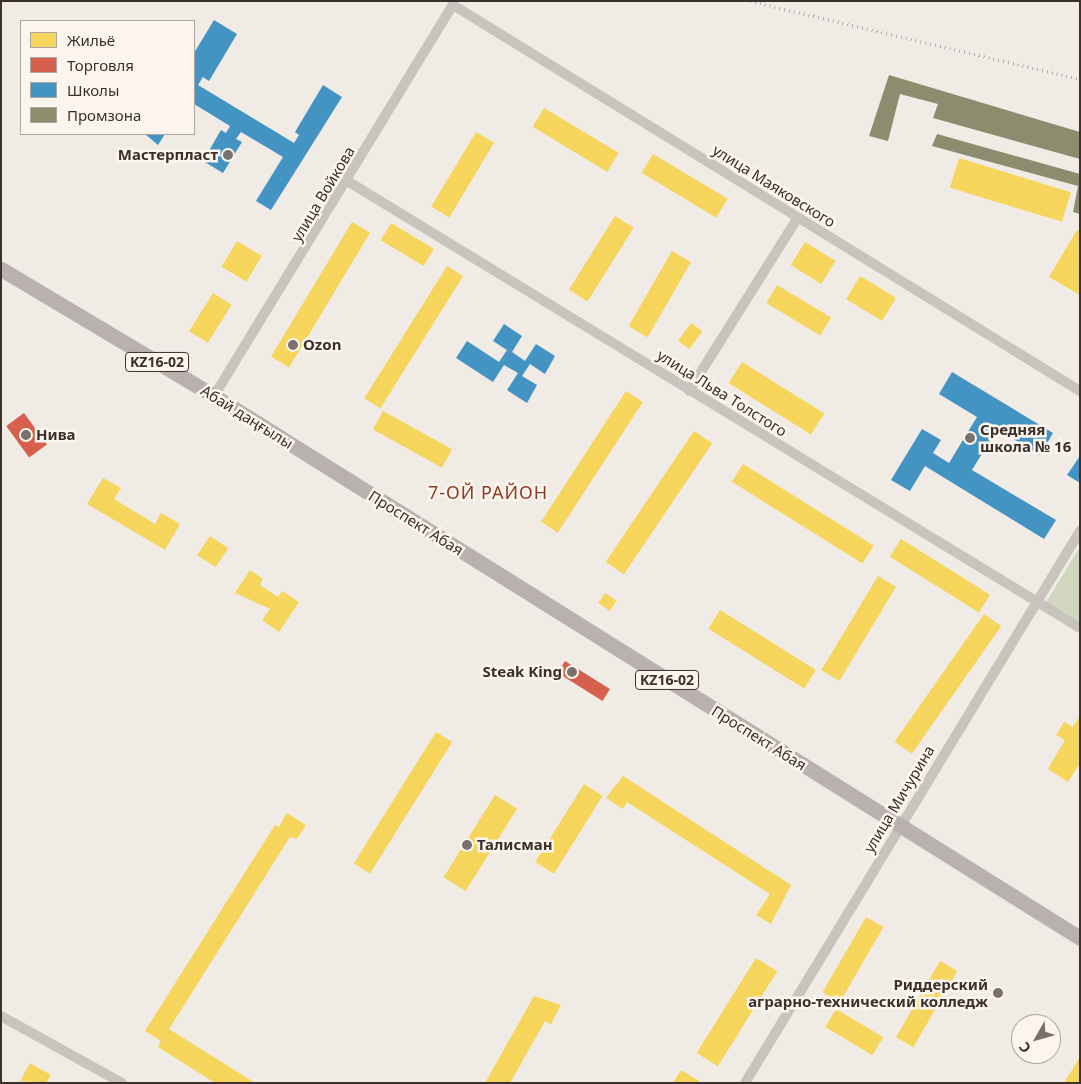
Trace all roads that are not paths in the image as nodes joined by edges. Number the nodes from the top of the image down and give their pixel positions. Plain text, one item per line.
1 (453, 6) joint
2 (349, 182) junction
3 (797, 220) junction
4 (1, 268) edge
5 (689, 391) junction
6 (1080, 391) edge
7 (214, 396) junction
8 (312, 457) joint
9 (1080, 531) edge
10 (1036, 601) junction
11 (1080, 628) edge
12 (900, 827) junction
13 (1080, 938) edge
14 (1, 1016) edge
15 (122, 1083) edge
16 (745, 1083) edge

1 - 2 street, улица Войкова
1 - 3 street, улица Маяковского
2 - 5 street, улица Льва Толстого
2 - 7 street, улица Войкова
3 - 5 street
3 - 6 street, улица Маяковского
4 - 7 main road, Абай даңғылы / KZ16-02
5 - 10 street, улица Льва Толстого
7 - 8 main road, Абай даңғылы / KZ16-02
8 - 12 main road, Проспект Абая / KZ16-02
9 - 10 street, улица Мичурина
10 - 11 street, улица Льва Толстого
10 - 12 street, улица Мичурина
12 - 13 main road, Проспект Абая / KZ16-02
12 - 16 street, улица Мичурина
14 - 15 street

